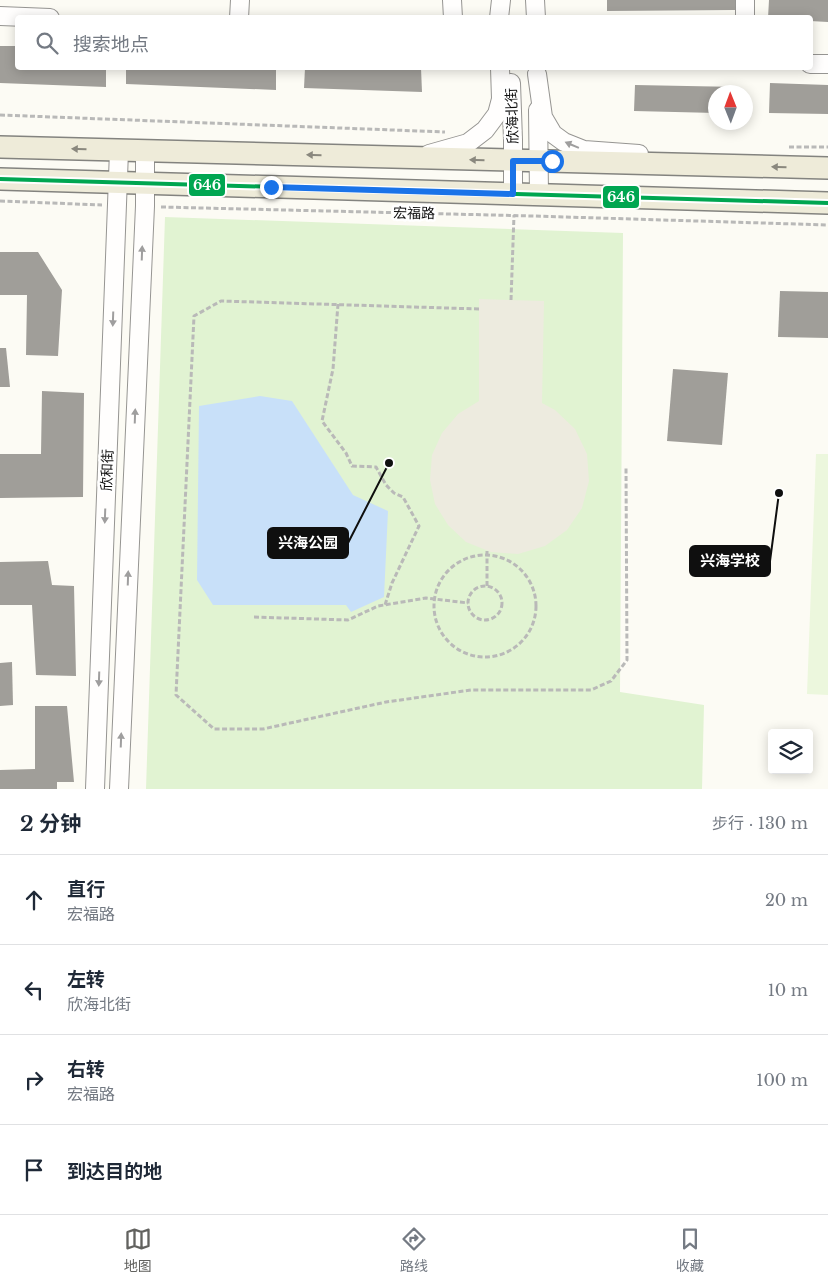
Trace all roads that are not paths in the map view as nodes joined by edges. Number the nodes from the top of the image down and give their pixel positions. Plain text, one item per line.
1 (240, 0) edge
2 (452, 0) edge
3 (501, 0) edge
4 (508, 0) edge
5 (535, 0) edge
6 (745, 0) edge
7 (239, 15) edge
8 (453, 15) edge
9 (499, 15) edge
10 (509, 15) edge
11 (536, 15) edge
12 (745, 15) edge
13 (0, 16) edge
14 (15, 17) edge
15 (813, 64) edge
16 (828, 64) edge
17 (500, 70) edge
18 (511, 70) edge
19 (537, 71) edge
20 (0, 147) edge
21 (119, 150) junction
22 (145, 151) junction
23 (417, 158) junction
24 (513, 161) junction
25 (540, 161) junction
26 (723, 165) junction
27 (828, 168) edge
28 (0, 179) edge
29 (119, 183) junction
30 (145, 184) junction
31 (513, 194) junction
32 (540, 194) junction
33 (828, 203) edge
34 (95, 789) edge
35 (119, 789) edge

1 - 7 street
2 - 8 street
3 - 9 street
4 - 10 street
5 - 11 street
6 - 12 street
13 - 14 street
15 - 16 street
17 - 23 street
18 - 24 street, 欣海北街
19 - 25 street, 欣海北街
26 -> 19 street
21 -> 20 main road
21 - 22 main road
21 - 29 street, 欣和街
23 -> 22 main road
22 - 30 street, 欣和街
24 -> 23 main road
24 - 25 main road
24 - 31 street, 欣海北街
25 - 26 main road
25 - 32 street, 欣海北街
27 -> 26 main road
28 - 29 main road, 宏福路
29 - 30 main road, 宏福路
29 -> 34 street, 欣和街
30 - 31 main road, 宏福路
35 -> 30 street, 欣和街
31 - 32 main road, 宏福路
32 - 33 main road, 宏福路

